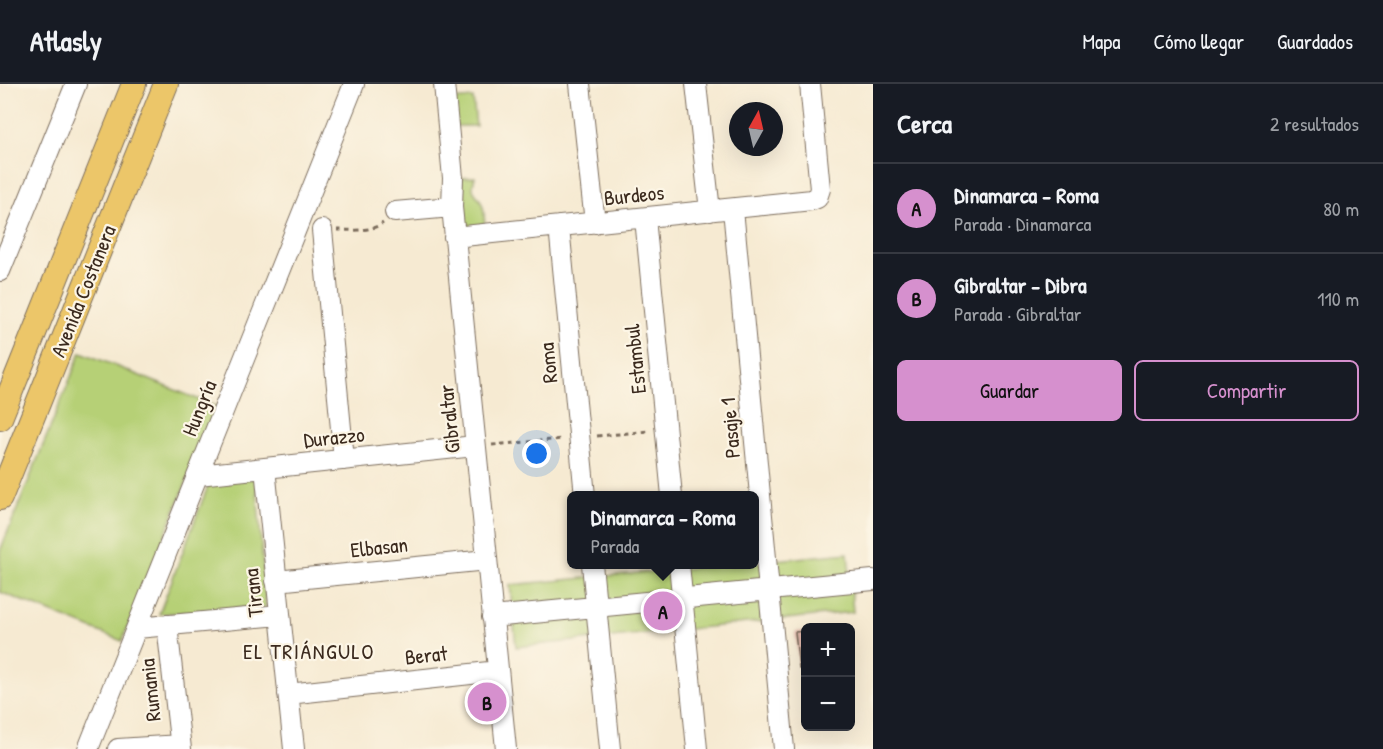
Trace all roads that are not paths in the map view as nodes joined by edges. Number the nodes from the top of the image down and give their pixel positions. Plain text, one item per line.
1 (76, 84) edge
2 (134, 84) edge
3 (166, 84) edge
4 (354, 84) edge
5 (444, 84) edge
6 (580, 84) edge
7 (696, 84) edge
8 (810, 84) edge
9 (452, 207) junction
10 (733, 209) junction
11 (710, 211) junction
12 (395, 212) road end
13 (645, 218) junction
14 (595, 223) junction
15 (559, 226) junction
16 (322, 230) road end
17 (454, 237) junction
18 (0, 271) edge
19 (0, 417) edge
20 (475, 446) junction
21 (344, 460) junction
22 (265, 468) junction
23 (198, 475) junction
24 (585, 491) edge
25 (672, 491) edge
26 (759, 491) edge
27 (759, 492) edge
28 (0, 498) edge
29 (487, 560) junction
30 (592, 569) edge
31 (679, 569) edge
32 (873, 580) edge
33 (276, 581) junction
34 (768, 590) junction
35 (682, 599) junction
36 (596, 607) junction
37 (280, 615) junction
38 (492, 617) junction
39 (167, 625) junction
40 (137, 628) junction
41 (498, 671) junction
42 (288, 694) junction
43 (180, 747) edge
44 (88, 749) edge
45 (118, 749) edge
46 (294, 749) edge
47 (506, 749) edge
48 (610, 749) edge
49 (697, 749) edge
50 (784, 749) edge

1 - 18 street
2 - 19 main road, Avenida Costanera
3 - 28 main road, Avenida Costanera
4 - 23 street, Hungría
5 - 9 street, Gibraltar
6 - 14 street
7 - 11 street
8 - 10 street, Burdeos
9 - 12 street
9 - 17 street, Gibraltar
10 - 11 street, Burdeos
10 - 26 street, Pasaje 1
11 - 13 street, Burdeos
13 - 14 street, Burdeos
13 - 25 street, Estambul
14 - 15 street, Burdeos
15 - 17 street, Burdeos
15 - 24 street, Roma
16 - 21 street
17 - 20 street, Gibraltar
20 - 21 street, Durazzo
20 - 29 street, Gibraltar
21 - 22 street, Durazzo
22 - 23 street, Durazzo
22 - 33 street, Tirana
23 - 40 street, Hungría
27 - 34 street, Pasaje 1
29 - 33 street, Elbasan
29 - 38 street, Gibraltar
30 - 36 street
31 - 35 street
32 - 34 street
33 - 37 street, Tirana
34 - 35 street
34 - 50 street, Pasaje 1
35 - 36 street
35 - 49 street
36 - 38 street
36 - 48 street
37 - 39 street
37 - 42 street, Tirana
38 - 41 street, Gibraltar
39 - 40 street
39 - 43 street, Rumania
40 - 44 street, Hungría
41 - 42 street, Berat
41 - 47 street, Gibraltar
42 - 46 street, Tirana
43 - 45 street

